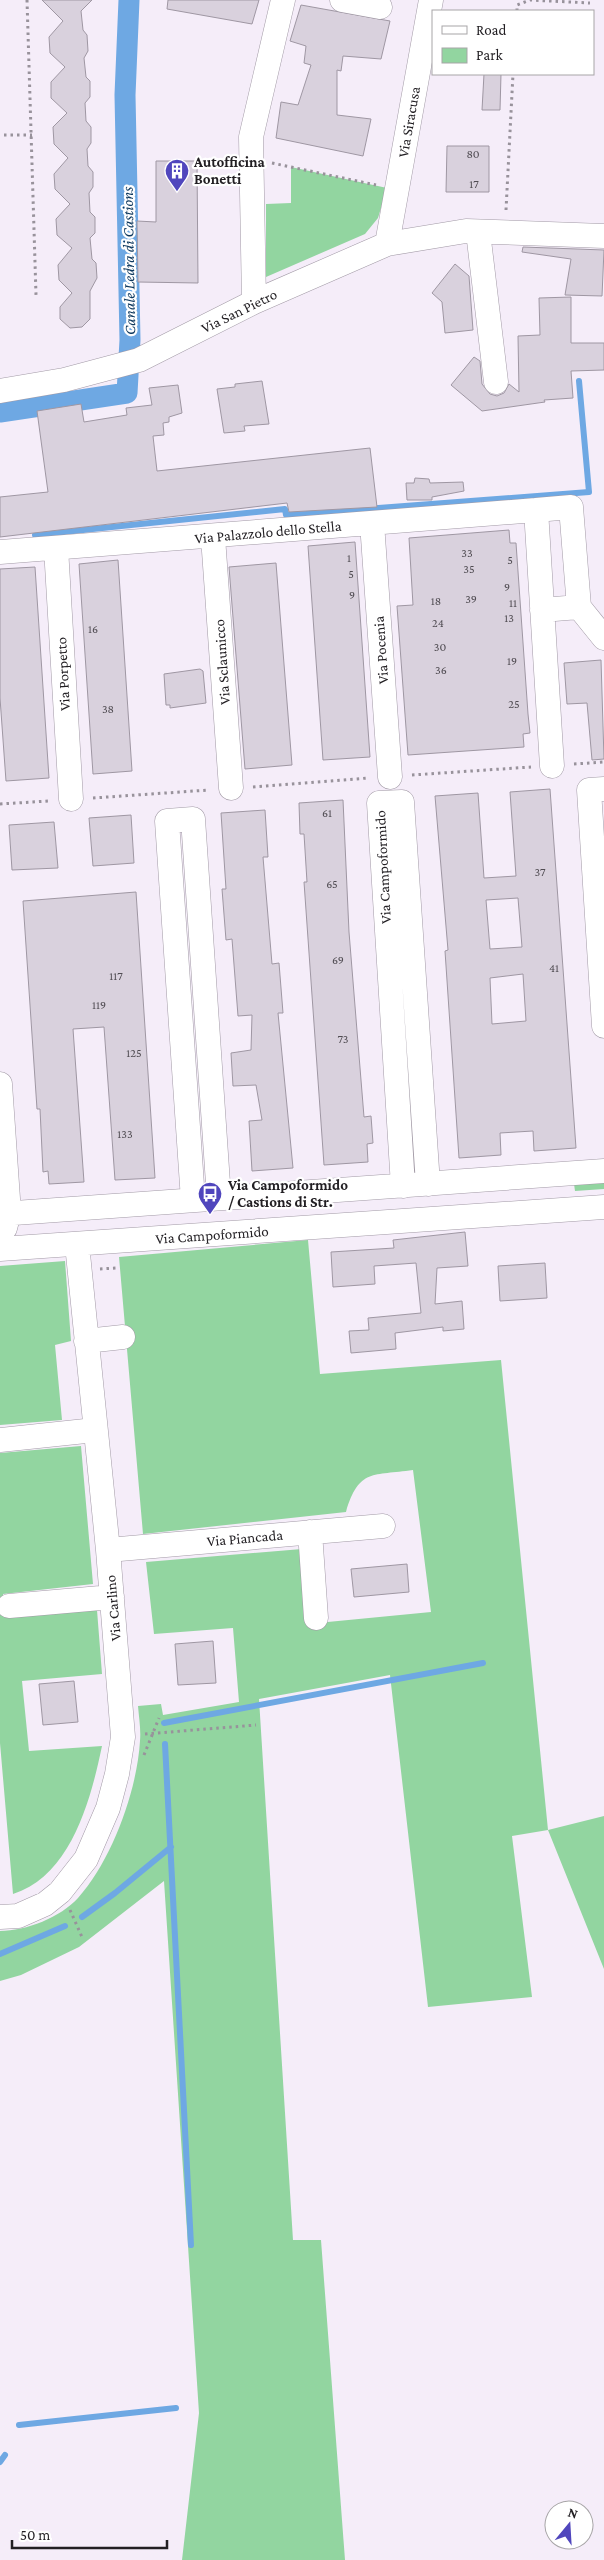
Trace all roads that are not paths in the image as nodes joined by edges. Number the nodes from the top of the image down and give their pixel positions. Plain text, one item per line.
1 (283, 0) edge
2 (342, 0) edge
3 (431, 0) edge
4 (380, 8) dead end
5 (478, 232) junction
6 (604, 236) edge
7 (387, 244) junction
8 (254, 302) junction
9 (496, 382) dead end
10 (0, 391) edge
11 (536, 510) junction
12 (372, 523) junction
13 (213, 536) junction
14 (56, 548) junction
15 (0, 552) edge
16 (578, 607) junction
17 (542, 610) junction
18 (604, 638) edge
19 (552, 766) road end
20 (390, 777) road end
21 (231, 788) road end
22 (604, 790) edge
23 (71, 799) road end
24 (604, 1026) edge
25 (0, 1084) edge
26 (604, 1171) edge
27 (428, 1184) junction
28 (403, 1186) junction
29 (219, 1198) junction
30 (193, 1200) junction
31 (604, 1207) edge
32 (5, 1214) edge
33 (77, 1244) junction
34 (0, 1245) edge
35 (0, 1249) edge
36 (123, 1337) dead end
37 (86, 1341) junction
38 (95, 1430) junction
39 (0, 1440) edge
40 (383, 1526) dead end
41 (310, 1532) junction
42 (108, 1550) junction
43 (112, 1597) junction
44 (9, 1606) dead end
45 (316, 1618) dead end
46 (0, 1917) edge

1 - 8 street
2 - 4 street
3 - 7 street, Via Siracusa
5 - 6 street, Via San Pietro
5 - 7 street, Via San Pietro
5 - 9 street
7 - 8 street, Via San Pietro
8 - 10 street, Via San Pietro
11 - 12 street, Via Palazzolo dello Stella
11 - 16 street, Via Palazzolo dello Stella
11 - 17 street
12 - 13 street, Via Palazzolo dello Stella
12 - 20 street, Via Pocenia
13 - 14 street, Via Palazzolo dello Stella
13 - 21 street, Via Sclaunicco
14 - 15 street, Via Palazzolo dello Stella
14 - 23 street, Via Porpetto
16 - 17 street
16 - 18 street
17 - 19 street
22 - 24 street
25 - 32 street
26 - 27 street
27 - 28 street
27 - 28 street, Via Campoformido
28 - 29 street
29 - 30 street
29 - 30 street
30 - 32 street
31 - 33 street, Via Campoformido
32 - 34 street
33 - 35 street, Via Campoformido
33 - 37 street, Via Carlino
36 - 37 street
37 - 38 street, Via Carlino
38 - 39 street
38 - 42 street, Via Carlino
40 - 41 street, Via Piancada
41 - 42 street, Via Piancada
41 - 45 street
42 - 43 street, Via Carlino
43 - 44 street
43 - 46 street, Via Carlino

